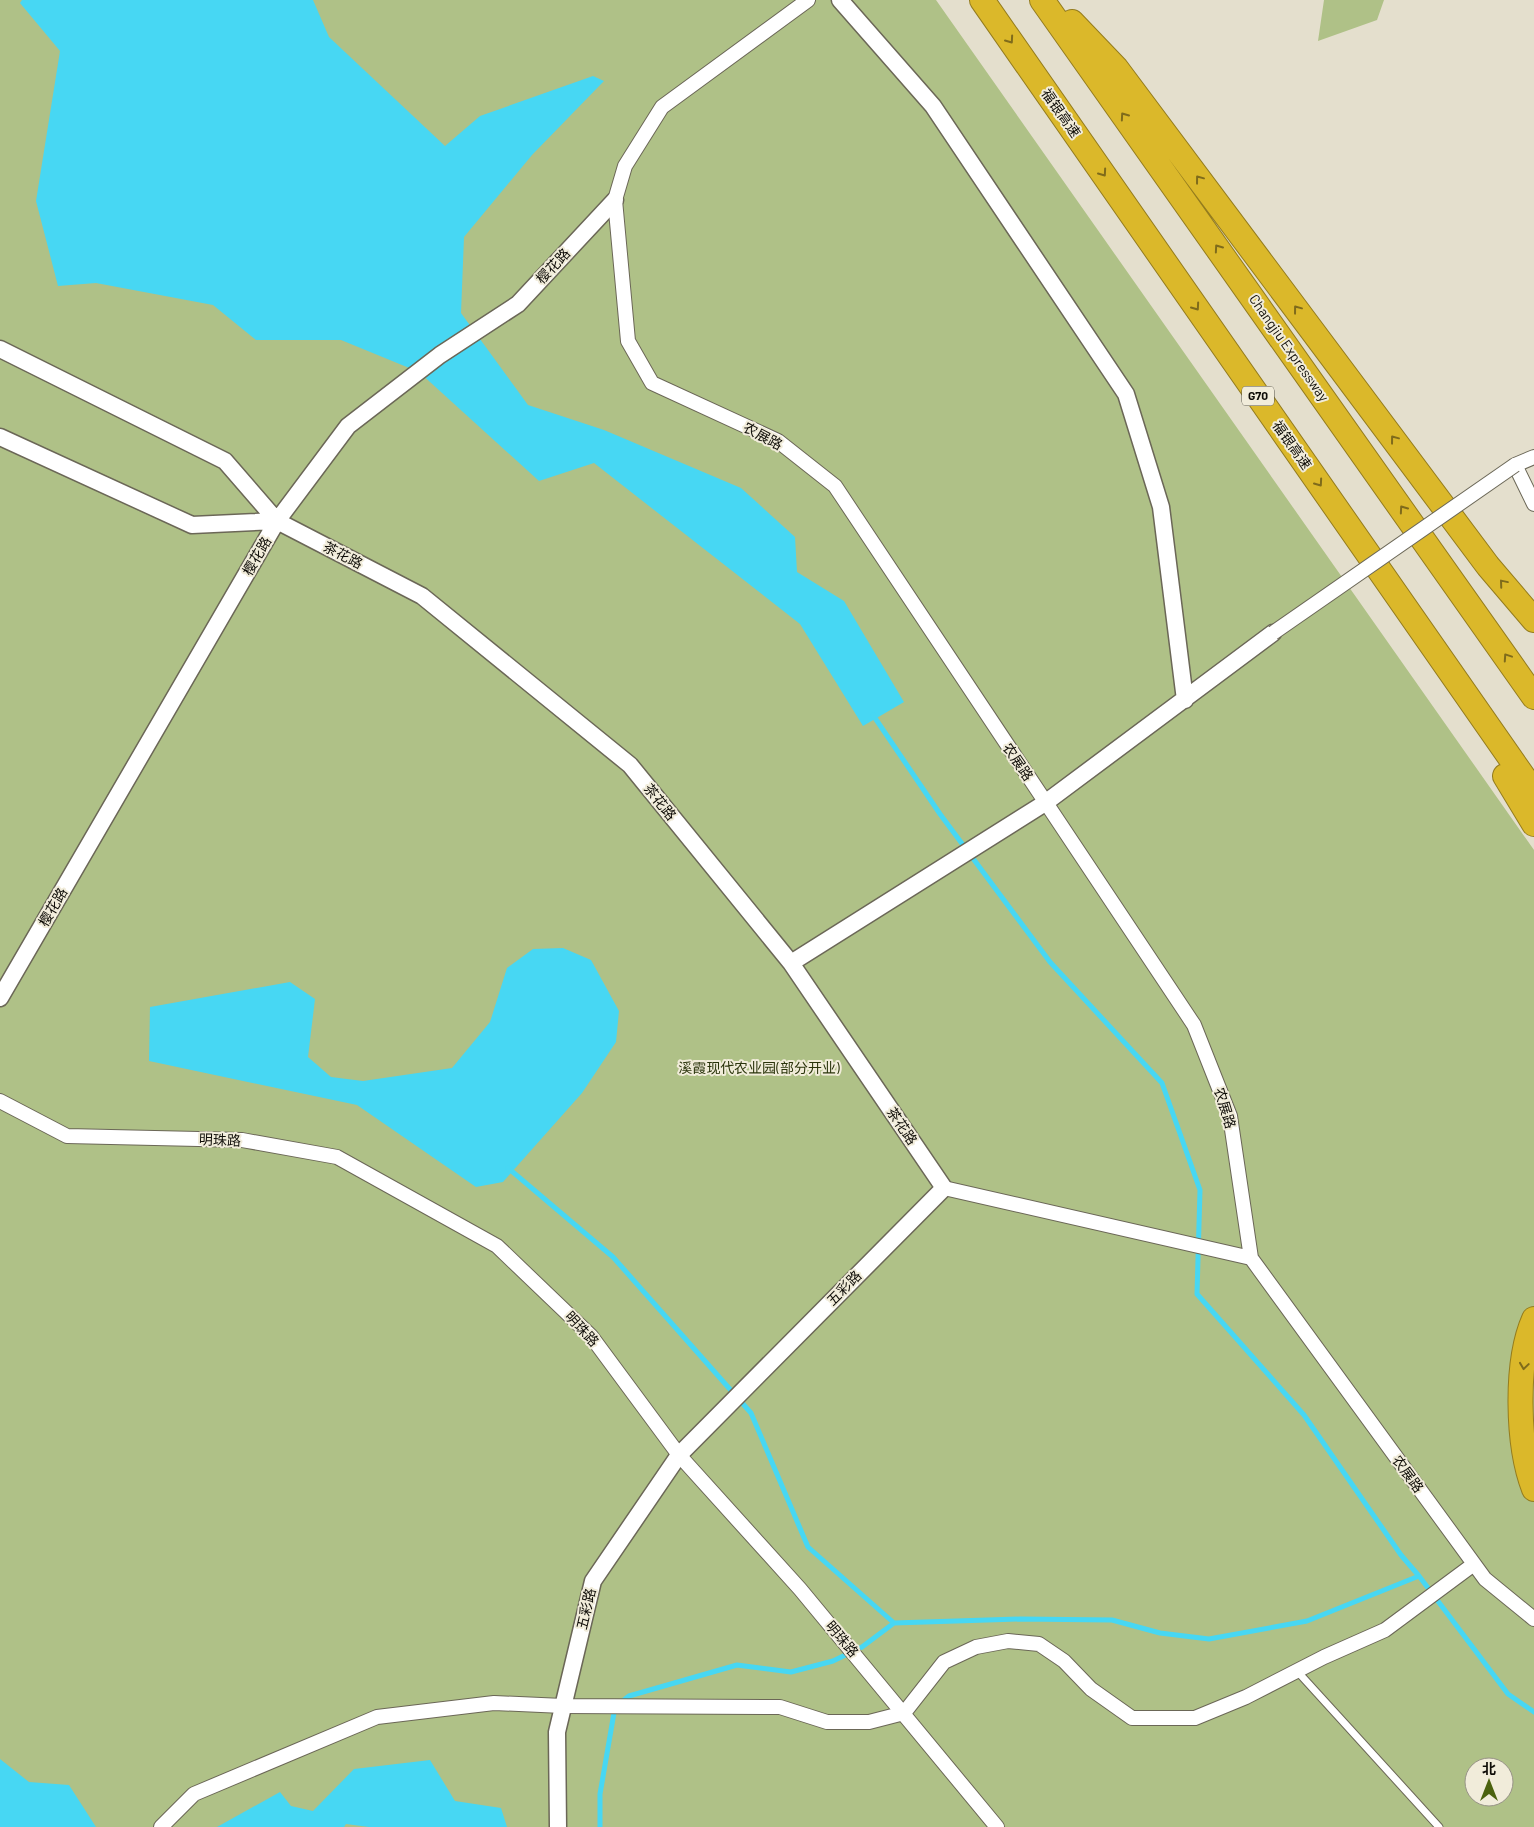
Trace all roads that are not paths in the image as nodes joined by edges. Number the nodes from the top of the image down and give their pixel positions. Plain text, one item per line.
1 (808, 0) edge
2 (840, 0) edge
3 (982, 0) edge
4 (1042, 0) edge
5 (1051, 0) edge
6 (615, 200) junction
7 (0, 349) edge
8 (0, 437) edge
9 (1534, 457) edge
10 (1515, 465) junction
11 (1534, 504) edge
12 (277, 521) junction
13 (1399, 598) junction
14 (1534, 620) edge
15 (1273, 633) joint
16 (1534, 697) edge
17 (1184, 700) junction
18 (1534, 792) edge
19 (1045, 803) junction
20 (1534, 824) edge
21 (791, 963) junction
22 (0, 998) edge
23 (0, 1100) edge
24 (944, 1188) junction
25 (1251, 1258) junction
26 (1534, 1319) edge
27 (679, 1455) junction
28 (1534, 1489) edge
29 (1474, 1564) junction
30 (1534, 1619) edge
31 (1297, 1671) junction
32 (563, 1706) junction
33 (904, 1713) junction
34 (161, 1827) edge
35 (558, 1827) edge
36 (997, 1827) edge
37 (1439, 1827) edge

1 - 6 street, 农展路
2 - 17 street
3 -> 13 highway, 福银高速 / G70
16 -> 4 highway, Changjiu Expressway
14 -> 5 highway
6 - 12 street, 樱花路
6 - 19 street, 农展路
7 - 12 street
8 - 12 street
9 - 10 street
10 - 11 street
10 - 15 street, bridge
12 - 21 street, 茶花路
12 - 22 street, 樱花路
13 - 18 highway, 福银高速 / G70
13 - 20 highway
15 - 17 street
17 - 19 street
19 - 21 street
19 - 25 street, 农展路
21 - 24 street, 茶花路
23 - 27 street, 明珠路
24 - 25 street
24 - 27 street, 五彩路
25 - 29 street, 农展路
26 -> 28 highway
27 - 32 street, 五彩路
27 - 33 street, 明珠路
29 - 30 street, 农展路
29 - 31 street
31 - 33 street
31 - 37 lane
32 - 33 street
32 - 34 street
32 - 35 street, 五彩路
33 - 36 street, 明珠路

